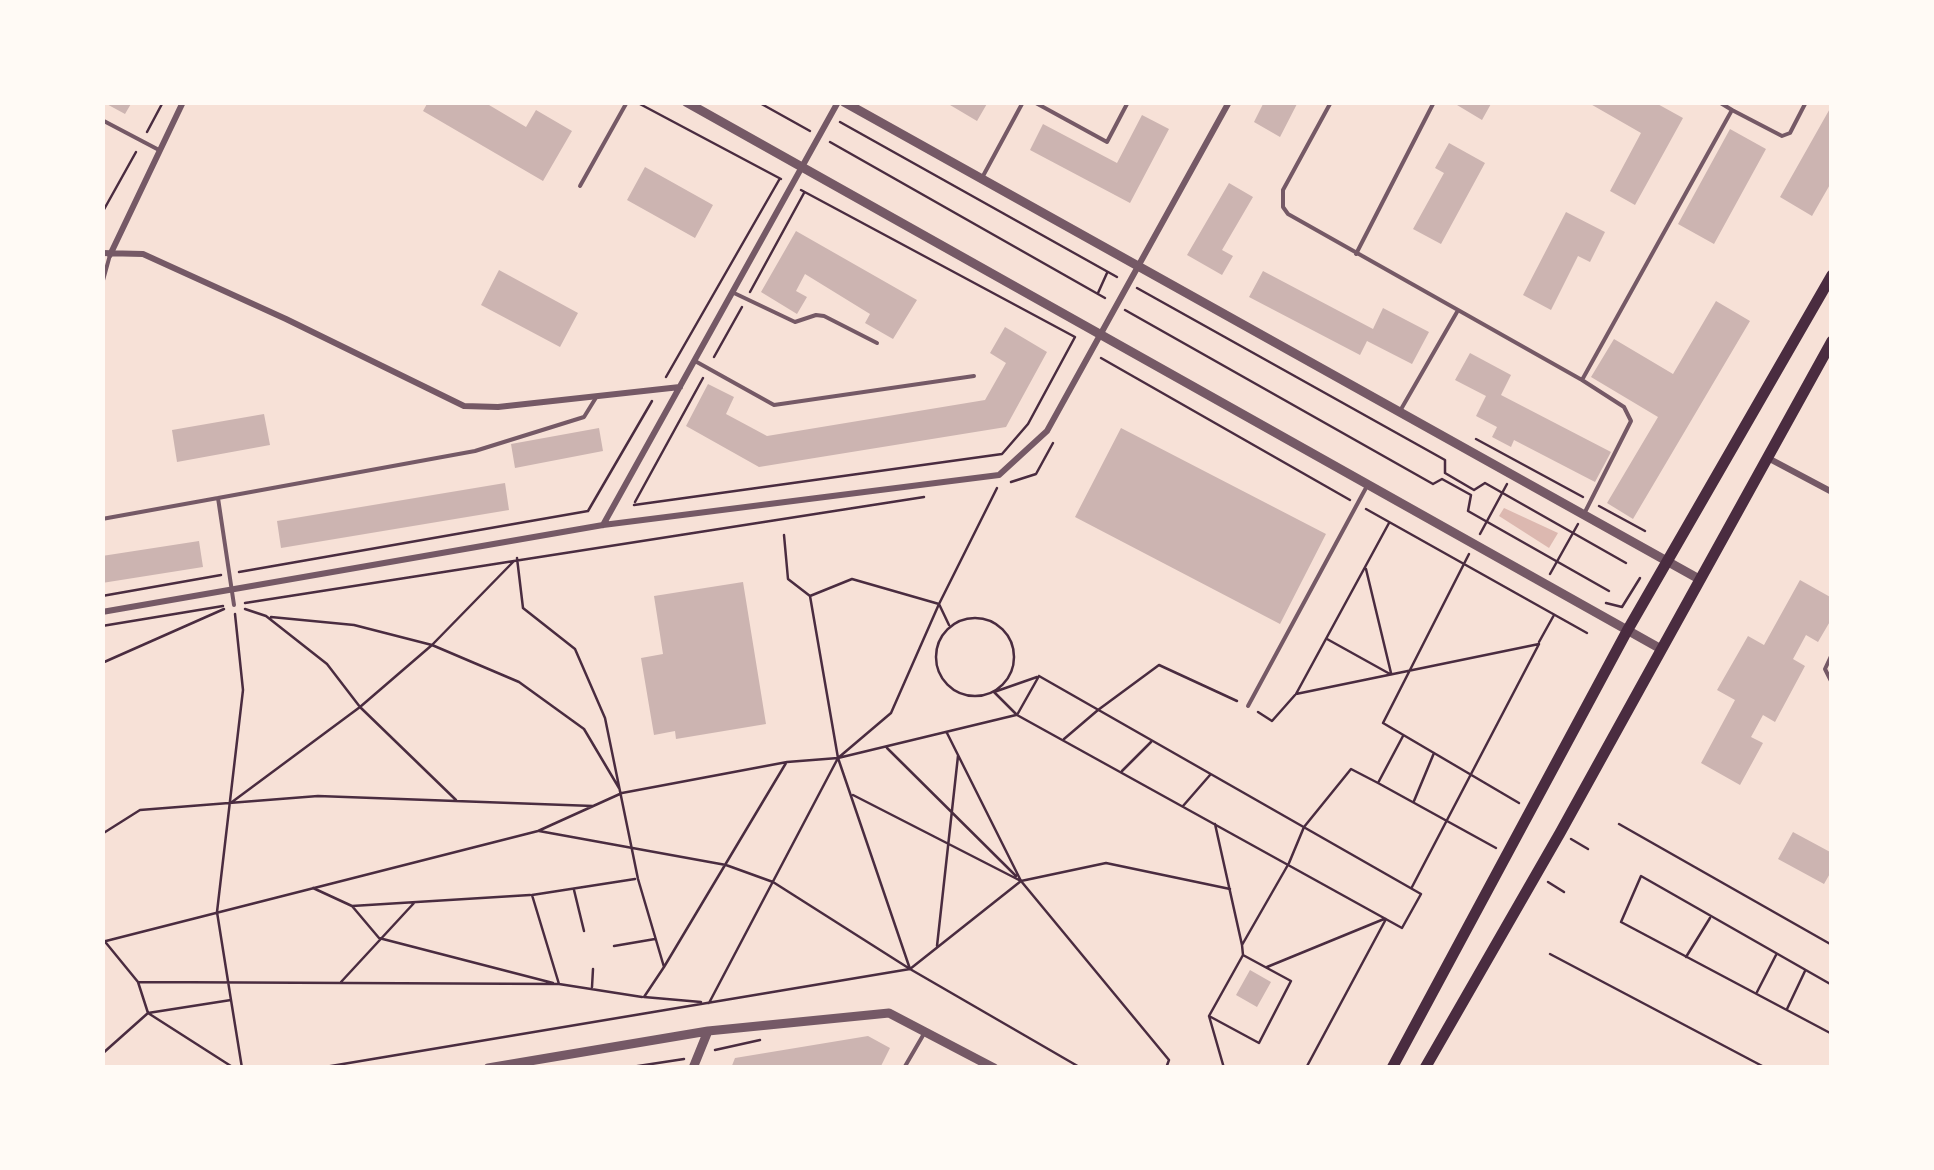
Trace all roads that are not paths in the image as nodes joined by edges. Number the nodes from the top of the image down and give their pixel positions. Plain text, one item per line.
1 (183, 102) edge
2 (628, 102) edge
3 (686, 102) edge
4 (841, 102) edge
5 (1024, 102) edge
6 (1034, 102) edge
7 (1128, 102) edge
8 (1229, 102) edge
9 (1331, 102) edge
10 (1434, 102) edge
11 (1718, 102) edge
12 (1806, 102) edge
13 (1732, 110) junction
14 (102, 120) edge
15 (158, 150) junction
16 (803, 167) junction
17 (981, 180) junction
18 (580, 186) dead end
19 (106, 254) edge
20 (1356, 254) junction
21 (1139, 268) junction
22 (1832, 275) edge
23 (102, 284) edge
24 (734, 292) junction
25 (1457, 312) junction
26 (1102, 335) junction
27 (1832, 341) edge
28 (877, 344) dead end
29 (695, 361) junction
30 (974, 376) dead end
31 (1582, 380) junction
32 (680, 387) junction
33 (598, 394) junction
34 (1400, 411) junction
35 (1767, 457) junction
36 (1367, 484) junction
37 (1832, 492) edge
38 (218, 498) junction
39 (1584, 514) junction
40 (102, 519) edge
41 (603, 524) junction
42 (1668, 562) junction
43 (1700, 579) junction
44 (232, 590) junction
45 (234, 604) road end
46 (102, 612) edge
47 (1626, 631) junction
48 (1661, 649) junction
49 (1832, 654) edge
50 (1832, 682) edge
51 (1248, 706) road end
52 (708, 1031) junction
53 (925, 1032) junction
54 (488, 1068) edge
55 (693, 1068) edge
56 (904, 1068) edge
57 (994, 1068) edge
58 (1392, 1068) edge
59 (1425, 1068) edge

1 - 15 street
2 - 18 lane
3 - 16 street
4 - 16 street
4 - 17 street
5 - 17 lane
6 - 7 lane
8 - 21 street
9 - 20 lane
10 - 20 lane
11 - 13 lane
12 - 13 lane
13 - 31 lane
14 - 15 lane
15 - 19 street
16 - 24 street
16 - 26 street
17 - 21 street
19 - 23 lane
19 - 33 street
20 - 25 lane
21 - 26 street
21 - 34 street
22 - 42 main road
24 - 28 lane
24 - 29 street
25 - 31 lane
25 - 34 lane
26 - 36 street
26 - 41 street
27 - 35 main road
29 - 30 lane
29 - 32 street
31 - 39 lane
32 - 33 street
32 - 41 street
33 - 38 lane
34 - 39 street
35 - 37 street
35 - 43 main road
36 - 47 street
36 - 51 lane
38 - 40 lane
38 - 44 lane
39 - 42 street
41 - 44 street
42 - 43 street
42 - 47 main road
43 - 48 main road
44 - 45 lane
44 - 46 street
47 - 48 street
47 - 58 main road
48 - 59 main road
49 - 50 lane
52 - 53 street
52 - 54 street
52 - 55 street
53 - 56 lane
53 - 57 street

